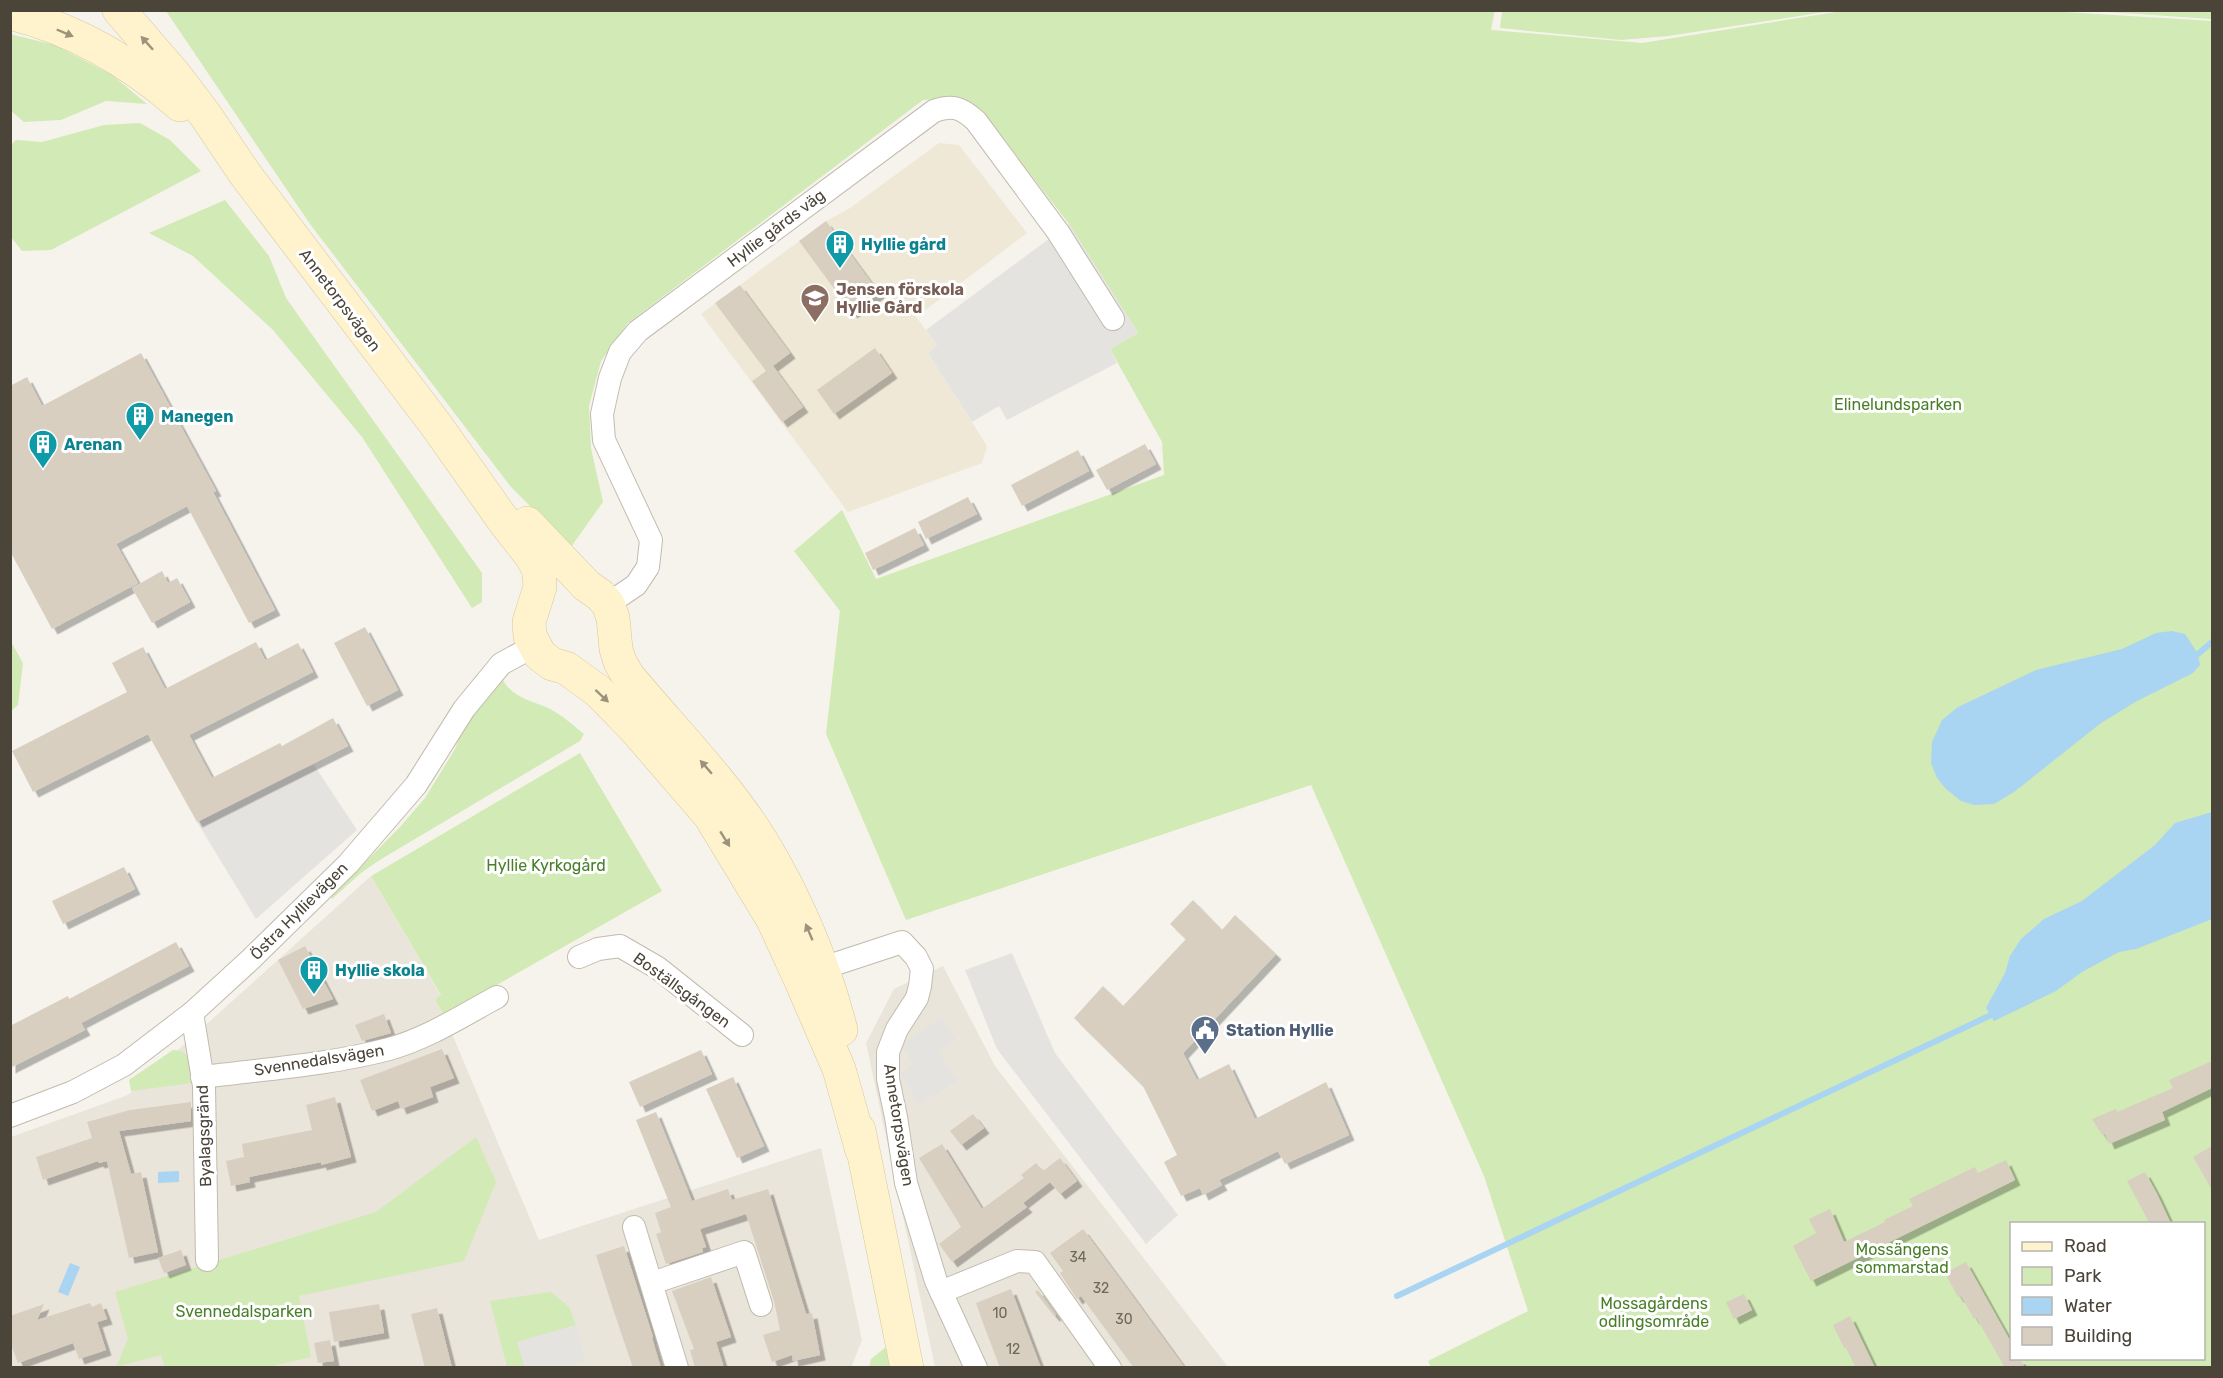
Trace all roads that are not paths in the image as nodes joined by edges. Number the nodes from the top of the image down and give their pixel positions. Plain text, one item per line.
1 (119, 10) edge
2 (10, 13) edge
3 (245, 174) junction
4 (1113, 319) dead end
5 (436, 425) junction
6 (533, 607) junction
7 (603, 608) junction
8 (534, 646) junction
9 (566, 668) junction
10 (579, 957) dead end
11 (812, 975) junction
12 (497, 997) dead end
13 (192, 1012) junction
14 (742, 1035) dead end
15 (202, 1077) junction
16 (10, 1116) edge
17 (634, 1227) dead end
18 (207, 1260) dead end
19 (652, 1283) junction
20 (941, 1292) junction
21 (760, 1305) dead end
22 (677, 1368) edge
23 (907, 1368) edge
24 (975, 1368) edge
25 (1110, 1368) edge

3 -> 1 main road, Annetorpsvägen
2 -> 3 main road, Annetorpsvägen
3 - 5 main road, Annetorpsvägen
4 - 7 street, Hyllie gårds väg
5 - 6 main road, Annetorpsvägen
5 - 7 main road, Annetorpsvägen
6 - 7 main road
6 - 8 main road, Annetorpsvägen
7 - 9 main road
11 -> 7 main road
8 - 9 main road
8 - 13 street, Östra Hyllievägen
9 -> 11 main road
10 - 14 street, Boställsgången
11 - 20 street, Annetorpsvägen
11 - 23 main road
12 - 15 street, Svennedalsvägen
13 - 15 street, Byalagsgränd
13 - 16 street, Östra Hyllievägen
15 - 18 street, Byalagsgränd
17 - 19 street
19 - 21 street
19 - 22 street
20 - 24 street, Annetorpsvägen
20 - 25 street

